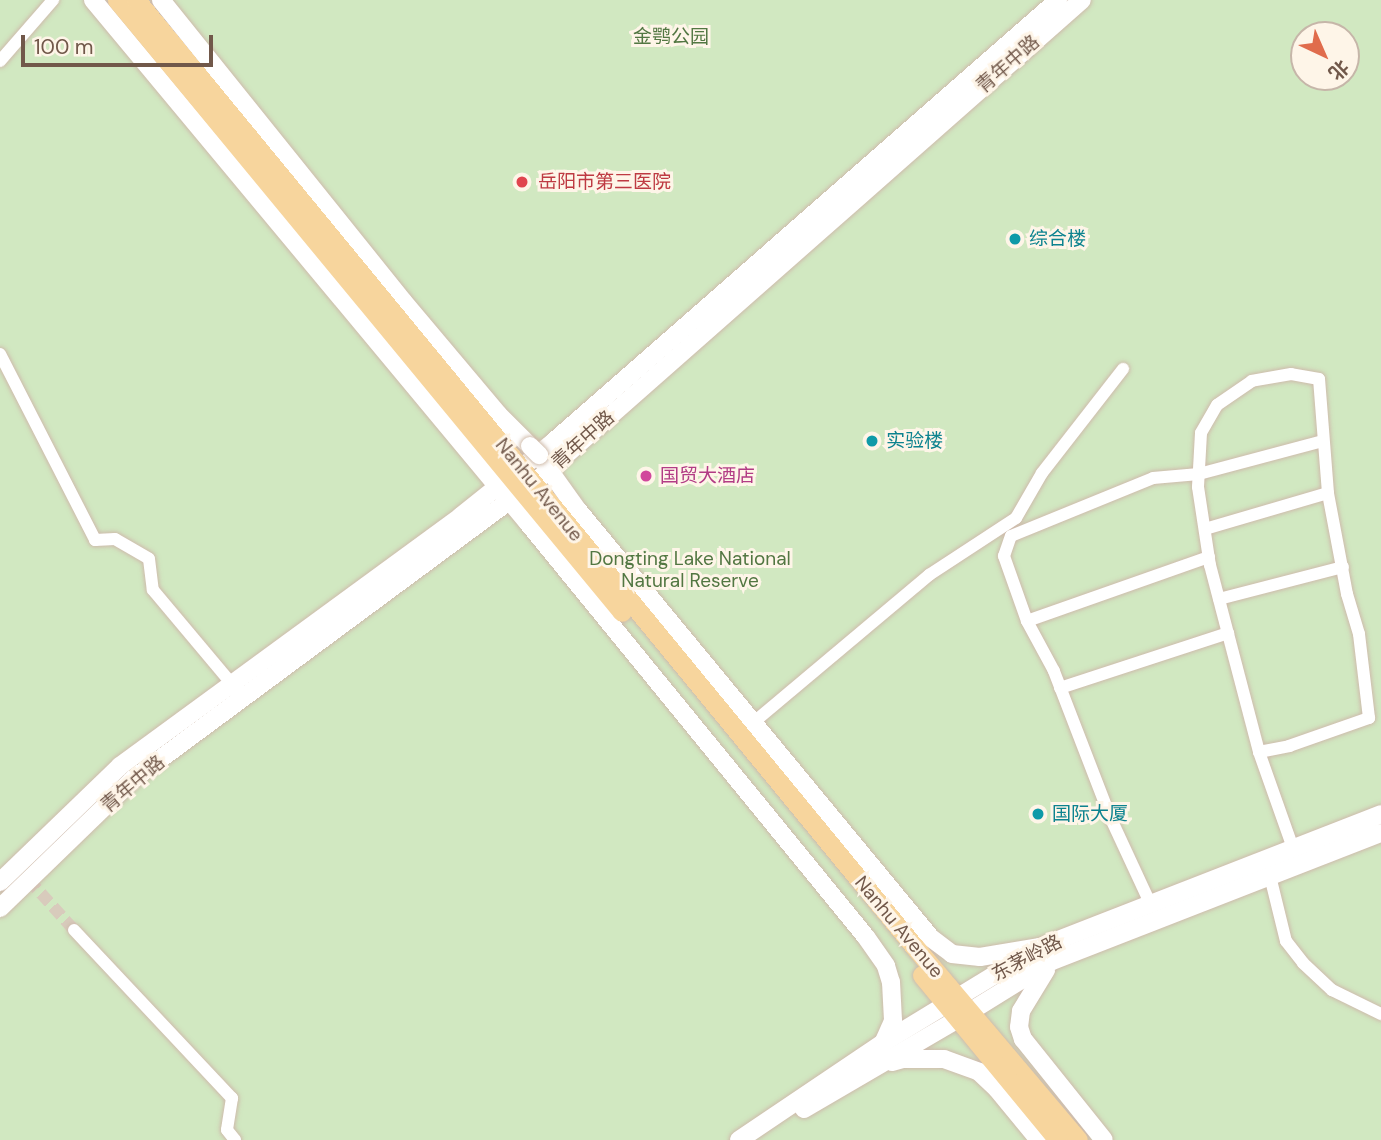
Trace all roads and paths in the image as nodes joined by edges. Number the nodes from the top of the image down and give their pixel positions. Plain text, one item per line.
1 (53, 0) edge
2 (93, 0) edge
3 (117, 0) edge
4 (136, 0) edge
5 (161, 0) edge
6 (1082, 0) edge
7 (1057, 4) edge
8 (0, 61) edge
9 (0, 354) edge
10 (1123, 369) dead end
11 (1323, 441) junction
12 (539, 457) junction
13 (1199, 474) junction
14 (516, 485) junction
15 (1328, 493) junction
16 (1205, 529) junction
17 (1209, 557) junction
18 (1343, 567) junction
19 (1219, 598) junction
20 (1027, 621) junction
21 (1228, 633) junction
22 (1060, 688) junction
23 (238, 691) junction
24 (754, 722) junction
25 (1259, 752) junction
26 (1381, 814) edge
27 (1381, 833) edge
28 (1293, 848) junction
29 (1270, 876) junction
30 (0, 883) edge
31 (1151, 905) junction
32 (0, 908) edge
33 (74, 930) tunnel mouth
34 (1040, 947) junction
35 (1052, 961) junction
36 (958, 1008) junction
37 (1381, 1014) edge
38 (883, 1043) junction
39 (872, 1069) junction
40 (235, 1140) edge
41 (739, 1140) edge
42 (753, 1140) edge
43 (1039, 1140) edge
44 (1058, 1140) edge
45 (1078, 1140) edge
46 (1104, 1140) edge

1 - 8 street
2 - 14 main road
3 - 14 main road, Nanhu Avenue
4 - 14 main road, Nanhu Avenue
5 - 12 main road
6 - 7 main road, 青年中路
7 - 12 main road, 青年中路
7 - 14 main road, 青年中路
9 - 23 street
10 - 24 street
11 - 13 street
11 - 13 street
11 - 15 street
12 - 14 main road, 青年中路
12 - 24 main road
13 - 16 street
13 - 20 street
14 - 23 main road, 青年中路
14 - 36 main road, Nanhu Avenue
14 - 38 main road
15 - 16 street
15 - 18 street
16 - 17 street
17 - 19 street
17 - 20 street
18 - 19 street
18 - 25 street
19 - 21 street
20 - 22 street
21 - 22 street
21 - 25 street
22 - 31 street
23 - 30 main road, 青年中路
23 - 32 main road, 青年中路
24 - 34 main road
25 - 28 street
26 - 28 main road, 东茅岭路
27 - 29 main road, 东茅岭路
28 - 31 main road, 东茅岭路
29 - 35 main road, 东茅岭路
29 - 37 street
31 - 34 main road, 东茅岭路
33 - 40 street
34 - 36 main road, 东茅岭路
35 - 36 main road, 东茅岭路
35 - 46 main road
36 - 38 main road, 东茅岭路
36 - 39 main road, 东茅岭路
36 - 44 main road, Nanhu Avenue
36 - 45 main road, Nanhu Avenue
38 - 41 main road, 东茅岭路
39 - 42 main road, 东茅岭路
39 - 43 main road

